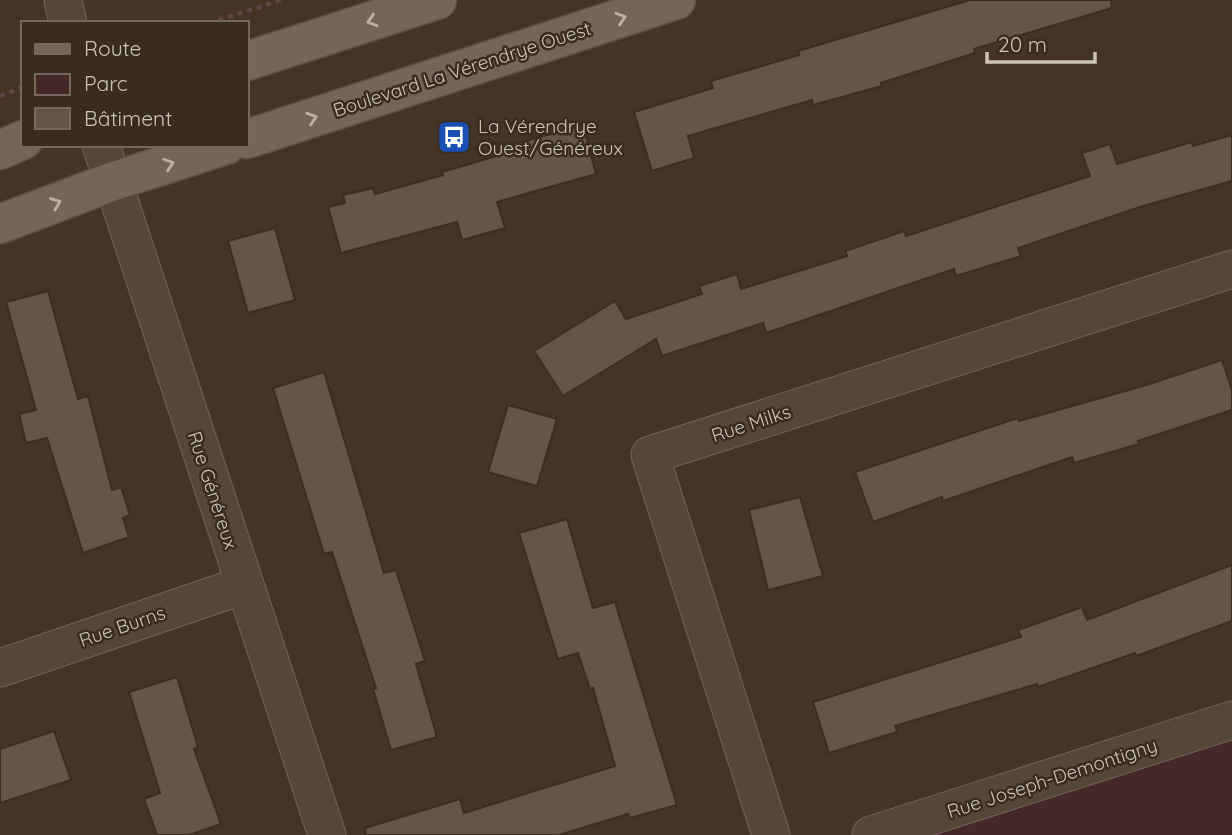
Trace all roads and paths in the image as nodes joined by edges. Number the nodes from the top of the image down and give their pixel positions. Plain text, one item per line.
1 (63, 0) edge
2 (281, 0) edge
3 (437, 0) edge
4 (676, 0) edge
5 (68, 21) edge
6 (215, 21) edge
7 (248, 61) edge
8 (21, 88) edge
9 (0, 96) edge
10 (248, 139) edge
11 (21, 141) edge
12 (102, 147) edge
13 (220, 147) edge
14 (0, 150) edge
15 (111, 182) junction
16 (0, 224) edge
17 (1232, 269) edge
18 (244, 585) junction
19 (0, 668) edge
20 (1232, 720) edge
21 (327, 835) edge
22 (771, 835) edge
23 (871, 835) edge

1 - 5 street
2 - 6 path
3 -> 7 main road
10 -> 4 main road, Boulevard La Vérendrye Ouest
8 - 9 path
11 - 14 main road
12 - 15 street, Rue Généreux
15 -> 13 main road
16 -> 15 main road
15 - 18 street, Rue Généreux
17 - 22 street, Rue Milks
18 - 19 street, Rue Burns
18 - 21 street, Rue Généreux
20 - 23 street, Rue Joseph-Demontigny

